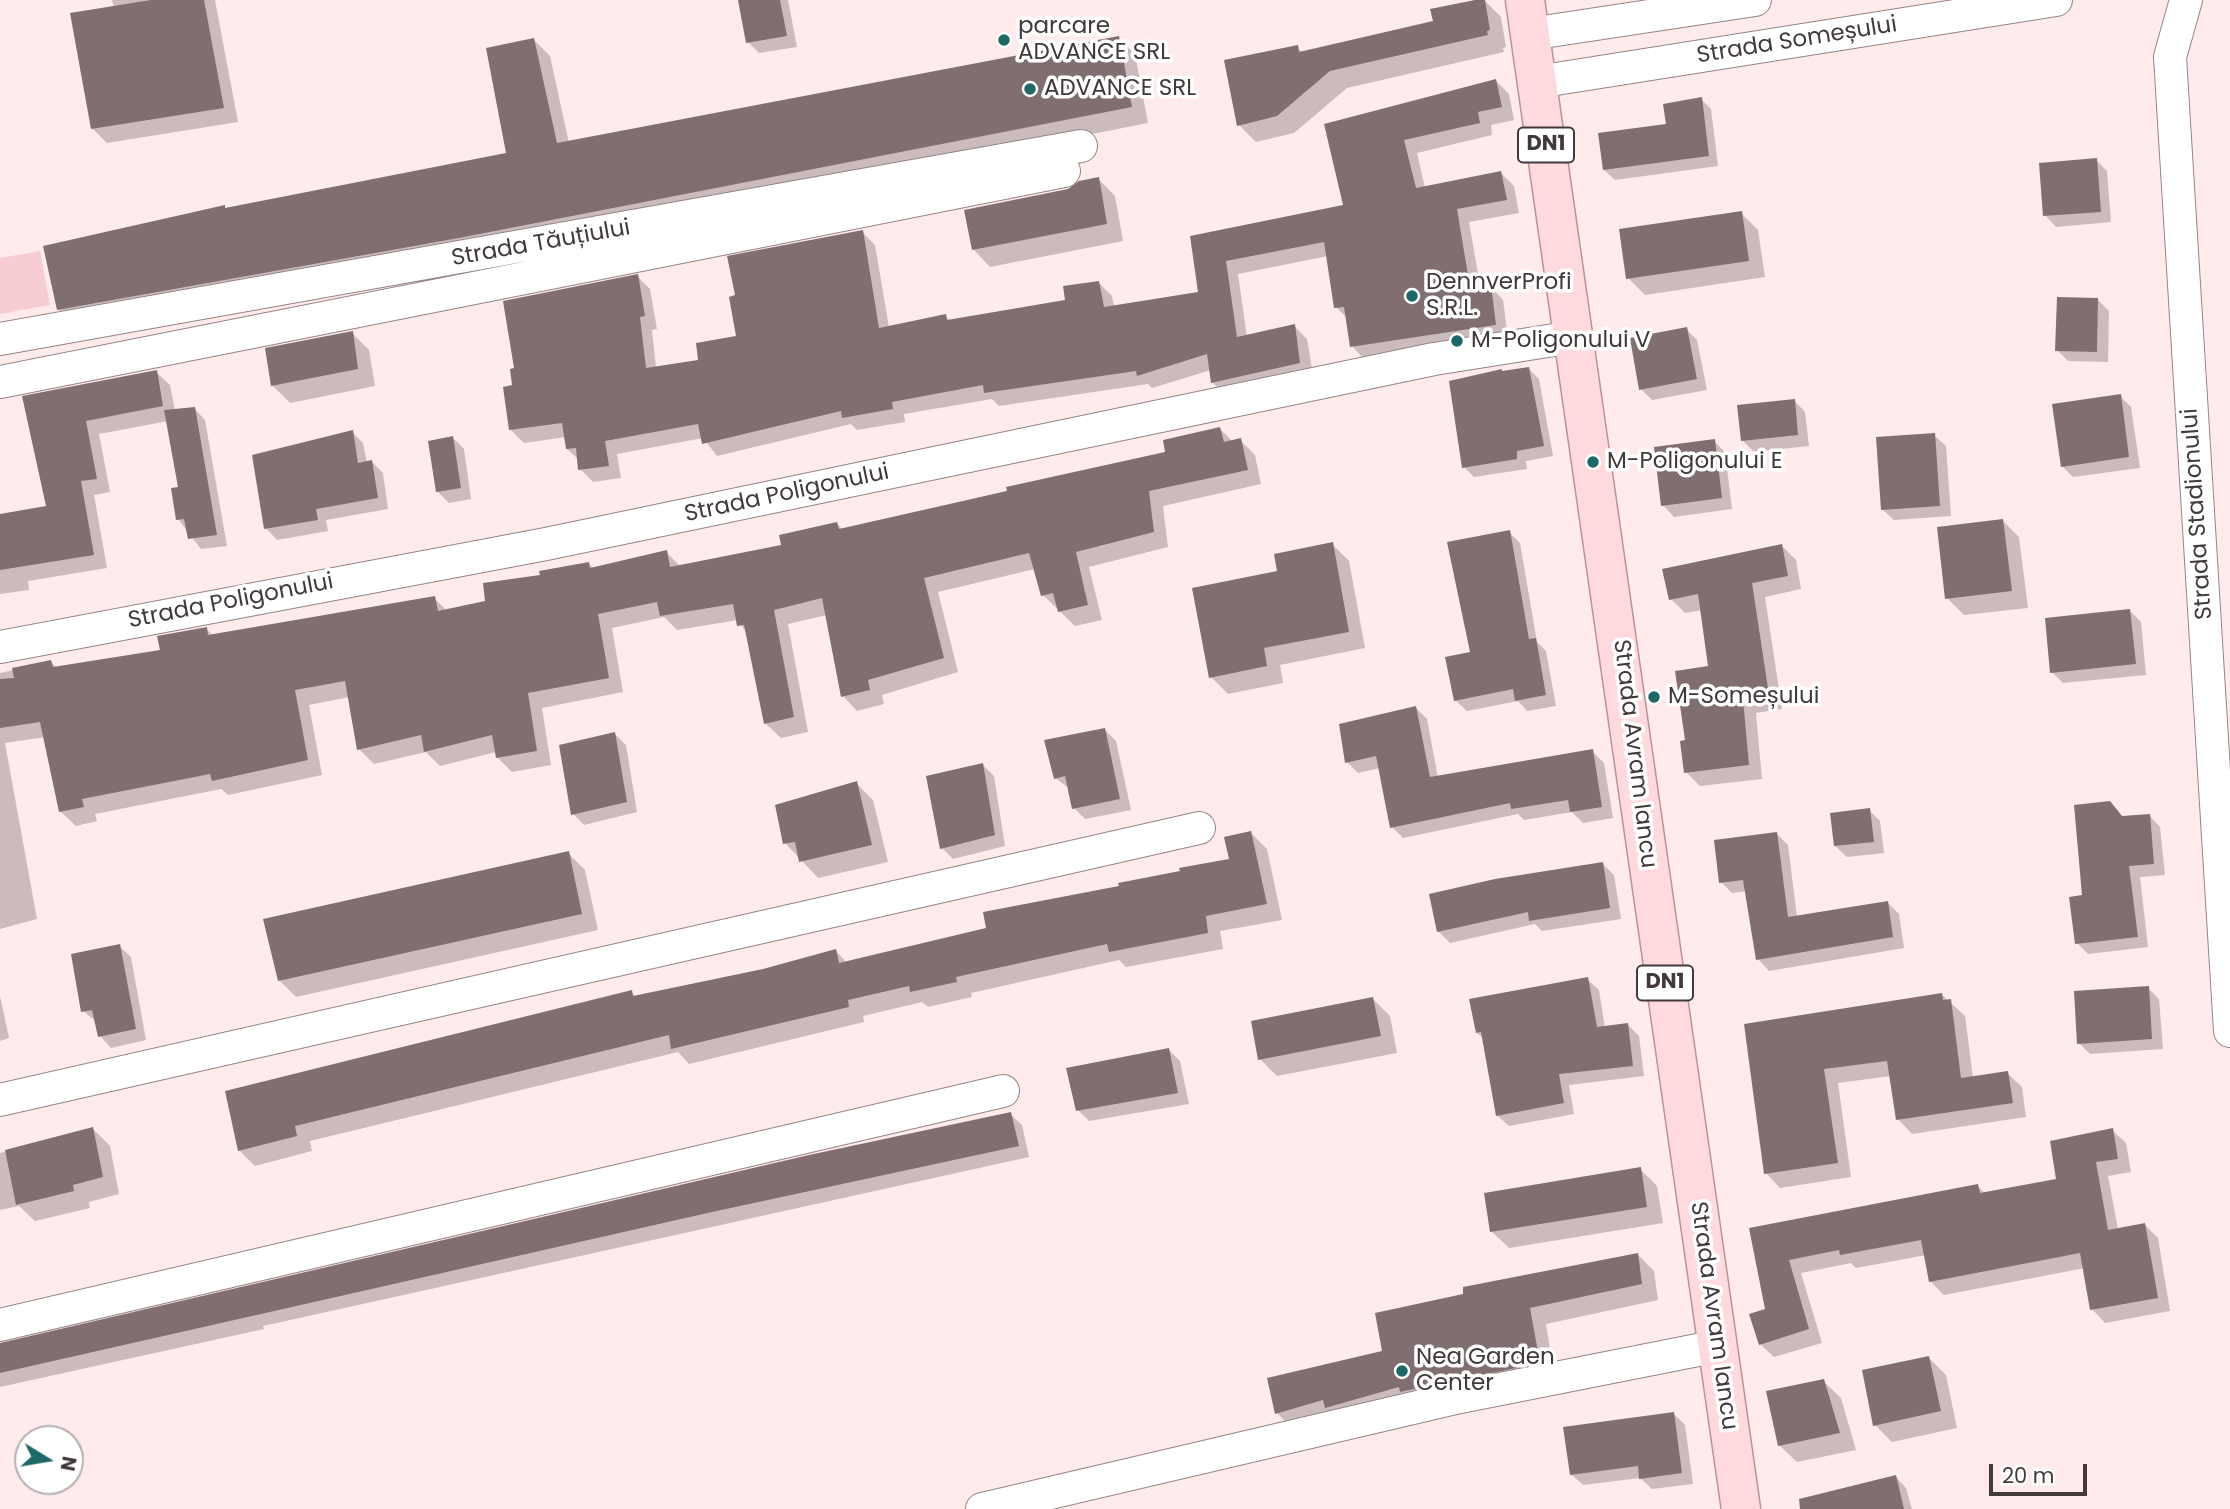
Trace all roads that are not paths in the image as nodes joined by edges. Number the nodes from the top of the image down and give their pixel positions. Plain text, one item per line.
1 (1755, 0) edge
2 (2056, 0) edge
3 (2186, 0) edge
4 (1528, 17) edge
5 (1538, 82) junction
6 (1573, 337) junction
7 (0, 339) edge
8 (0, 382) edge
9 (0, 647) edge
10 (1199, 828) dead end
11 (2230, 1031) edge
12 (1003, 1091) dead end
13 (0, 1100) edge
14 (0, 1325) edge
15 (1718, 1346) junction
16 (982, 1509) edge
17 (1741, 1509) edge

1 - 4 street, Strada Someșului
2 - 5 street, Strada Someșului
3 - 11 street, Strada Stadionului
4 - 5 main road, Strada Avram Iancu / DN1
5 - 6 main road, Strada Avram Iancu / DN1
6 - 9 street, Strada Poligonului
6 - 15 main road, Strada Avram Iancu / DN1
7 - 8 street, Strada Tăuțiului
10 - 13 street
12 - 14 street
15 - 16 street
15 - 17 main road, Strada Avram Iancu / DN1

